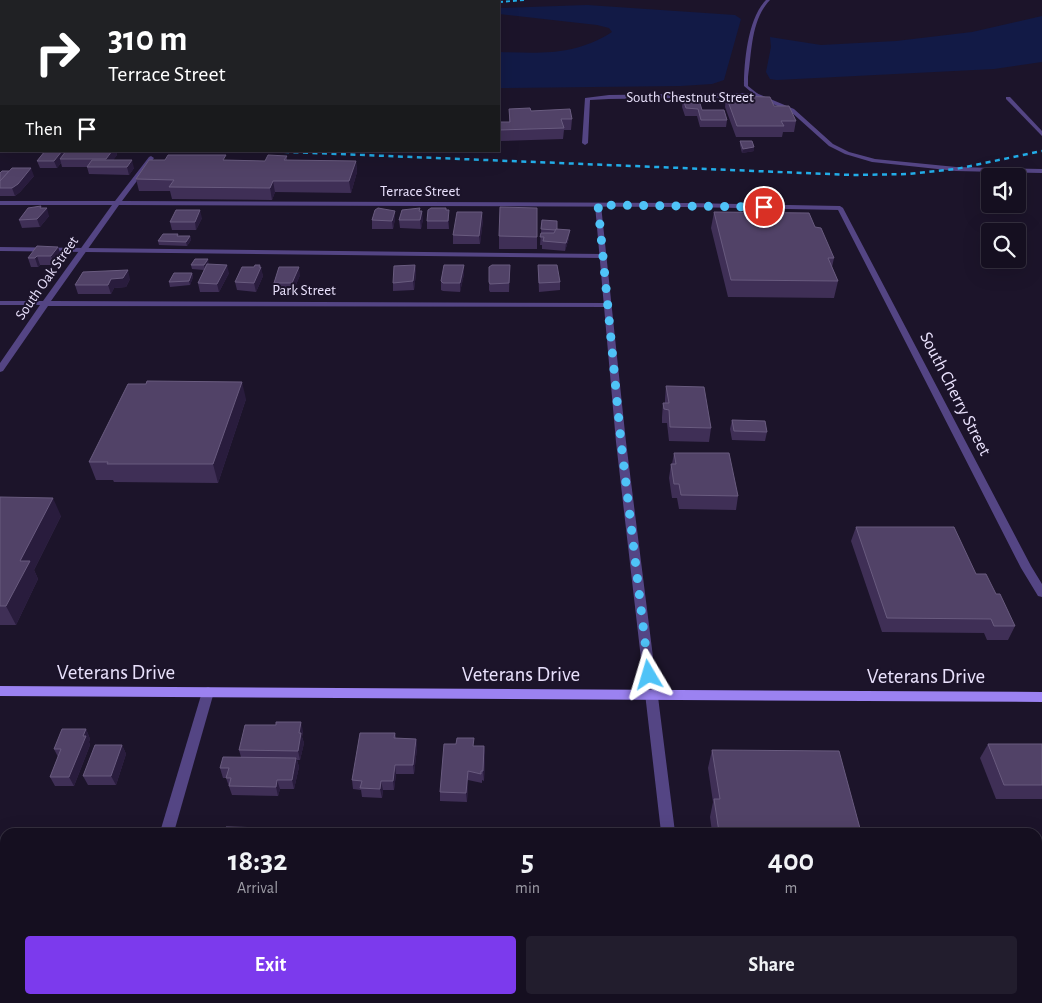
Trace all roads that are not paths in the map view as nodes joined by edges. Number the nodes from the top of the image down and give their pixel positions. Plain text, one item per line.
1 (768, 0) edge
2 (756, 95) junction
3 (1008, 98) dead end
4 (1042, 134) edge
5 (585, 143) dead end
6 (151, 158) edge
7 (1042, 170) edge
8 (0, 203) edge
9 (118, 204) junction
10 (598, 205) junction
11 (840, 208) joint
12 (0, 249) edge
13 (83, 249) junction
14 (602, 256) junction
15 (0, 303) edge
16 (45, 303) junction
17 (608, 305) junction
18 (0, 369) edge
19 (1042, 593) edge
20 (0, 691) edge
21 (208, 692) junction
22 (651, 695) junction
23 (1042, 697) edge
24 (168, 828) edge
25 (668, 828) edge

1 - 2 lane
2 - 5 street, South Chestnut Street
2 - 7 street, South Chestnut Street
3 - 4 street
6 - 9 street, South Oak Street
8 - 9 street, Terrace Street
9 - 10 street, Terrace Street
9 - 13 street, South Oak Street
10 - 11 street, Terrace Street
10 - 14 street
11 - 19 street, South Cherry Street
12 - 13 lane
13 - 14 lane
13 - 16 street, South Oak Street
14 - 17 street
15 - 16 street, Park Street
16 - 17 street, Park Street
16 - 18 street, South Oak Street
17 - 22 street
20 - 21 main road, Veterans Drive
21 - 22 main road, Veterans Drive
21 - 24 street
22 - 23 main road, Veterans Drive
22 - 25 street

